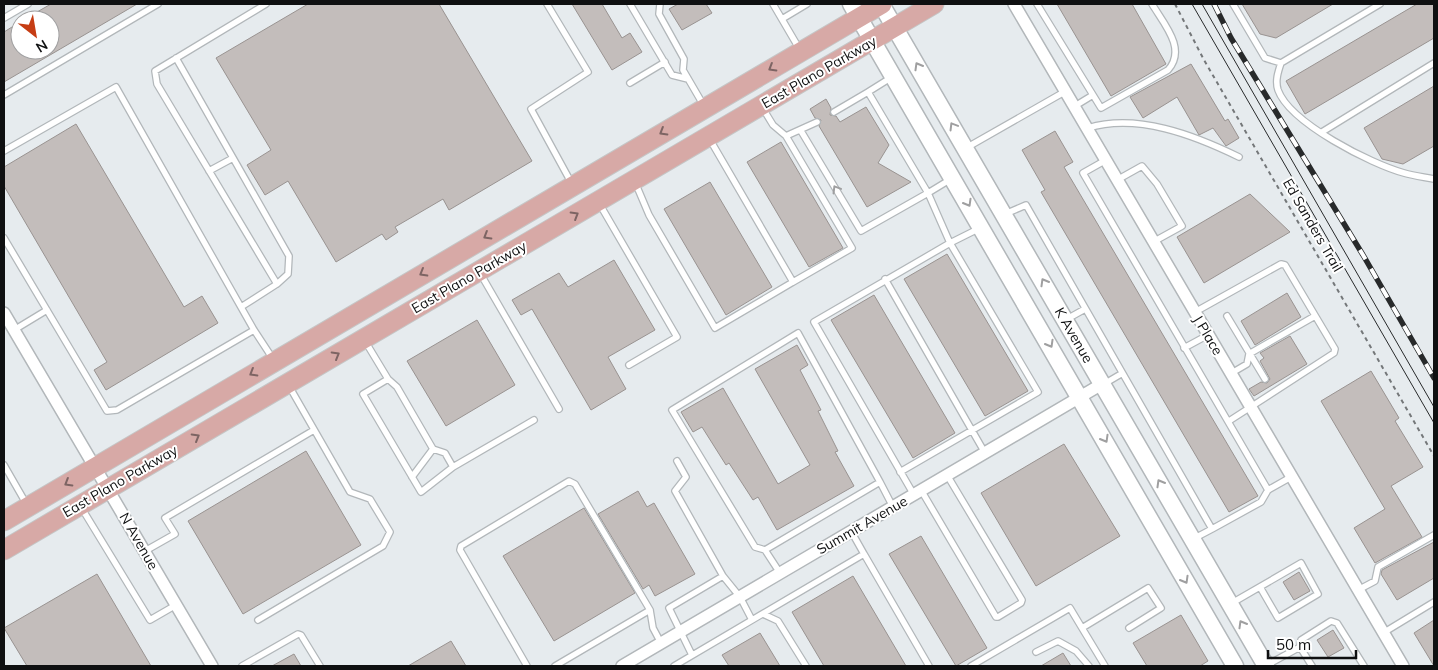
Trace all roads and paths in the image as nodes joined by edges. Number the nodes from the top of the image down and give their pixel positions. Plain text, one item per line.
1 (28, 4) edge
2 (158, 4) edge
3 (266, 4) edge
4 (548, 4) edge
5 (630, 4) edge
6 (660, 4) edge
7 (773, 4) edge
8 (807, 4) edge
9 (882, 4) edge
10 (934, 4) edge
11 (1014, 4) edge
12 (1036, 4) edge
13 (1152, 4) edge
14 (1175, 4) edge
15 (1233, 4) edge
16 (1380, 4) edge
17 (855, 10) edge
18 (4, 18) edge
19 (782, 19) junction
20 (895, 27) junction
21 (873, 40) junction
22 (801, 51) junction
23 (176, 58) junction
24 (665, 62) junction
25 (1281, 63) junction
26 (1434, 63) edge
27 (894, 76) junction
28 (688, 79) junction
29 (630, 83) dead end
30 (1066, 91) junction
31 (868, 92) junction
32 (4, 94) edge
33 (1094, 95) junction
34 (762, 106) junction
35 (1074, 106) junction
36 (705, 108) junction
37 (834, 112) dead end
38 (817, 122) dead end
39 (1088, 128) junction
40 (801, 131) junction
41 (1322, 132) junction
42 (708, 136) junction
43 (786, 136) junction
44 (966, 148) junction
45 (4, 151) edge
46 (1239, 157) dead end
47 (233, 158) junction
48 (1106, 160) junction
49 (209, 171) junction
50 (953, 178) junction
51 (1434, 179) edge
52 (634, 180) junction
53 (1117, 180) junction
54 (573, 186) junction
55 (928, 193) junction
56 (598, 201) junction
57 (1006, 214) junction
58 (982, 227) junction
59 (4, 238) edge
60 (1153, 242) junction
61 (950, 243) junction
62 (465, 249) junction
63 (479, 272) junction
64 (885, 280) junction
65 (793, 282) junction
66 (277, 284) junction
67 (242, 307) junction
68 (1085, 309) junction
69 (47, 310) junction
70 (4, 313) edge
71 (1194, 313) junction
72 (1227, 316) dead end
73 (1315, 316) junction
74 (1065, 320) junction
75 (14, 330) junction
76 (254, 330) junction
77 (1208, 335) junction
78 (364, 339) junction
79 (1184, 348) junction
80 (1249, 354) junction
81 (274, 361) junction
82 (629, 365) dead end
83 (1121, 374) junction
84 (1230, 374) junction
85 (388, 379) junction
86 (1265, 379) dead end
87 (288, 384) junction
88 (1102, 384) junction
89 (1080, 397) junction
90 (1249, 406) junction
91 (559, 409) dead end
92 (534, 420) dead end
93 (1228, 421) junction
94 (314, 430) junction
95 (972, 430) junction
96 (433, 449) junction
97 (986, 452) junction
98 (1434, 456) edge
99 (677, 461) dead end
100 (95, 467) junction
101 (453, 467) junction
102 (4, 469) edge
103 (900, 472) junction
104 (947, 475) junction
105 (412, 477) junction
106 (1291, 477) junction
107 (880, 482) junction
108 (108, 488) junction
109 (1268, 490) junction
110 (918, 493) junction
111 (80, 504) junction
112 (28, 507) junction
113 (893, 507) junction
114 (4, 522) edge
115 (1212, 529) junction
116 (852, 531) junction
117 (1434, 534) edge
118 (1193, 539) junction
119 (4, 550) edge
120 (766, 550) junction
121 (145, 551) junction
122 (864, 554) junction
123 (780, 573) junction
124 (723, 576) junction
125 (1260, 587) junction
126 (1358, 590) junction
127 (740, 597) junction
128 (1434, 602) edge
129 (1230, 604) junction
130 (176, 605) junction
131 (650, 610) junction
132 (763, 614) junction
133 (258, 620) dead end
134 (752, 620) junction
135 (1082, 628) junction
136 (1129, 628) dead end
137 (679, 632) junction
138 (1383, 633) junction
139 (661, 643) junction
140 (1300, 647) junction
141 (1036, 652) dead end
142 (692, 655) junction
143 (212, 666) edge
144 (242, 666) edge
145 (320, 666) edge
146 (527, 666) edge
147 (555, 666) edge
148 (622, 666) edge
149 (674, 666) edge
150 (806, 666) edge
151 (928, 666) edge
152 (971, 666) edge
153 (1089, 666) edge
154 (1105, 666) edge
155 (1235, 666) edge
156 (1266, 666) edge
157 (1312, 666) edge
158 (1364, 666) edge
159 (1403, 666) edge

1 - 18 lane
2 - 32 lane
3 - 23 lane
4 - 54 lane
5 - 24 lane
6 - 28 lane
7 - 19 lane
8 - 19 lane
9 - 17 main road, East Plano Parkway
9 - 20 main road, K Avenue
10 - 20 main road, East Plano Parkway
11 - 30 street, J Place
12 - 33 lane
13 - 33 lane
14 - 98 path, Ed Sanders Trail
15 - 25 lane
16 - 25 lane
17 - 21 main road, K Avenue
17 - 22 main road, East Plano Parkway
19 - 22 lane
20 - 21 main road, East Plano Parkway
44 -> 20 main road, K Avenue
21 - 27 main road, K Avenue
21 - 34 main road, East Plano Parkway
22 -> 36 main road, East Plano Parkway
23 - 47 lane
23 - 49 lane
24 - 28 lane
24 - 29 lane
25 - 41 lane
26 - 41 lane
27 - 31 lane
27 - 50 main road, K Avenue
28 - 36 lane
30 - 35 street, J Place
30 - 44 lane
31 - 37 lane
31 - 55 lane
33 - 35 lane
34 - 42 main road, East Plano Parkway
34 - 43 lane
35 - 39 street, J Place
36 - 42 main road
36 -> 54 main road, East Plano Parkway
38 - 40 lane
39 - 46 lane
39 - 48 street, J Place
40 - 43 lane
55 -> 40 lane
41 - 51 lane
42 - 52 main road, East Plano Parkway
42 - 65 lane
43 - 65 lane
44 - 57 main road, K Avenue
45 - 67 lane
47 - 49 lane
47 - 66 lane
48 - 53 street, J Place
48 - 79 lane
49 - 66 lane
50 - 55 lane
50 -> 58 main road, K Avenue
52 - 56 main road, East Plano Parkway
52 - 65 lane
53 - 60 street, J Place
53 - 60 lane
54 - 56 main road
54 -> 62 main road, East Plano Parkway
55 - 61 lane
63 -> 56 main road, East Plano Parkway
56 - 82 lane
57 - 58 main road
57 - 68 lane
74 -> 57 main road, K Avenue
58 - 61 lane
58 -> 89 main road, K Avenue
59 - 69 lane
60 - 71 street, J Place
61 - 64 lane
61 - 95 lane
62 - 63 main road
62 -> 81 main road, East Plano Parkway
63 - 78 main road, East Plano Parkway
63 - 91 lane
64 - 95 lane
64 - 103 lane
66 - 67 lane
67 - 76 lane
68 - 74 lane
68 - 83 lane
69 - 75 lane
69 - 76 lane
70 - 75 street, N Avenue
71 - 73 lane
71 - 77 street, J Place
72 - 80 lane
73 - 80 lane
73 - 90 lane
74 - 88 main road, K Avenue
75 - 100 street, N Avenue
76 - 81 lane
77 - 79 lane
77 - 84 street, J Place
78 - 85 lane
87 -> 78 main road, East Plano Parkway
79 - 93 lane
80 - 84 lane
80 - 86 lane
81 - 87 main road
81 -> 100 main road, East Plano Parkway
83 - 88 lane
83 - 115 lane
84 - 90 street, J Place
85 - 96 lane
85 - 105 lane
87 - 94 lane
108 -> 87 main road, East Plano Parkway
88 - 89 street, Summit Avenue
118 -> 88 main road, K Avenue
89 - 97 street, Summit Avenue
89 -> 155 main road, K Avenue
90 - 93 lane
90 - 106 street, J Place
92 - 101 lane
93 - 109 lane
94 - 121 lane
94 - 133 lane
95 - 97 lane
95 - 103 lane
96 - 101 lane
96 - 105 lane
97 - 104 street, Summit Avenue
99 - 124 lane
100 - 108 street, N Avenue
100 -> 112 main road, East Plano Parkway
101 - 105 lane
102 - 112 lane
103 - 110 lane
104 - 110 street, Summit Avenue
104 - 110 lane
106 - 109 lane
106 - 126 street, J Place
107 - 113 lane
107 - 120 lane
107 - 120 lane
108 - 111 main road, East Plano Parkway
108 - 121 street, N Avenue
109 - 115 lane
110 - 113 street, Summit Avenue
111 - 119 main road, East Plano Parkway
111 - 130 lane
112 - 114 main road, East Plano Parkway
113 - 116 street, Summit Avenue
115 - 118 lane
116 - 122 lane
116 - 123 street, Summit Avenue
117 - 126 lane
118 - 129 main road, K Avenue
120 - 123 lane
121 - 130 street, N Avenue
122 - 132 lane
122 - 151 lane
123 - 127 street, Summit Avenue
124 - 127 lane
124 - 137 lane
125 - 125 lane
125 - 129 lane
126 - 138 street, J Place
127 - 134 lane
127 - 137 street, Summit Avenue
128 - 138 lane
156 -> 129 main road, K Avenue
130 - 143 street, N Avenue
131 - 139 lane
131 - 146 lane
131 - 147 lane
132 - 134 lane
132 - 150 lane
134 - 142 lane
135 - 136 lane
135 - 152 lane
135 - 154 lane
137 - 139 street, Summit Avenue
137 - 142 lane
138 - 159 street, J Place
139 - 148 street, Summit Avenue
140 - 156 lane
140 - 157 lane
140 - 158 lane
141 - 153 lane
142 - 149 lane
144 - 145 lane

